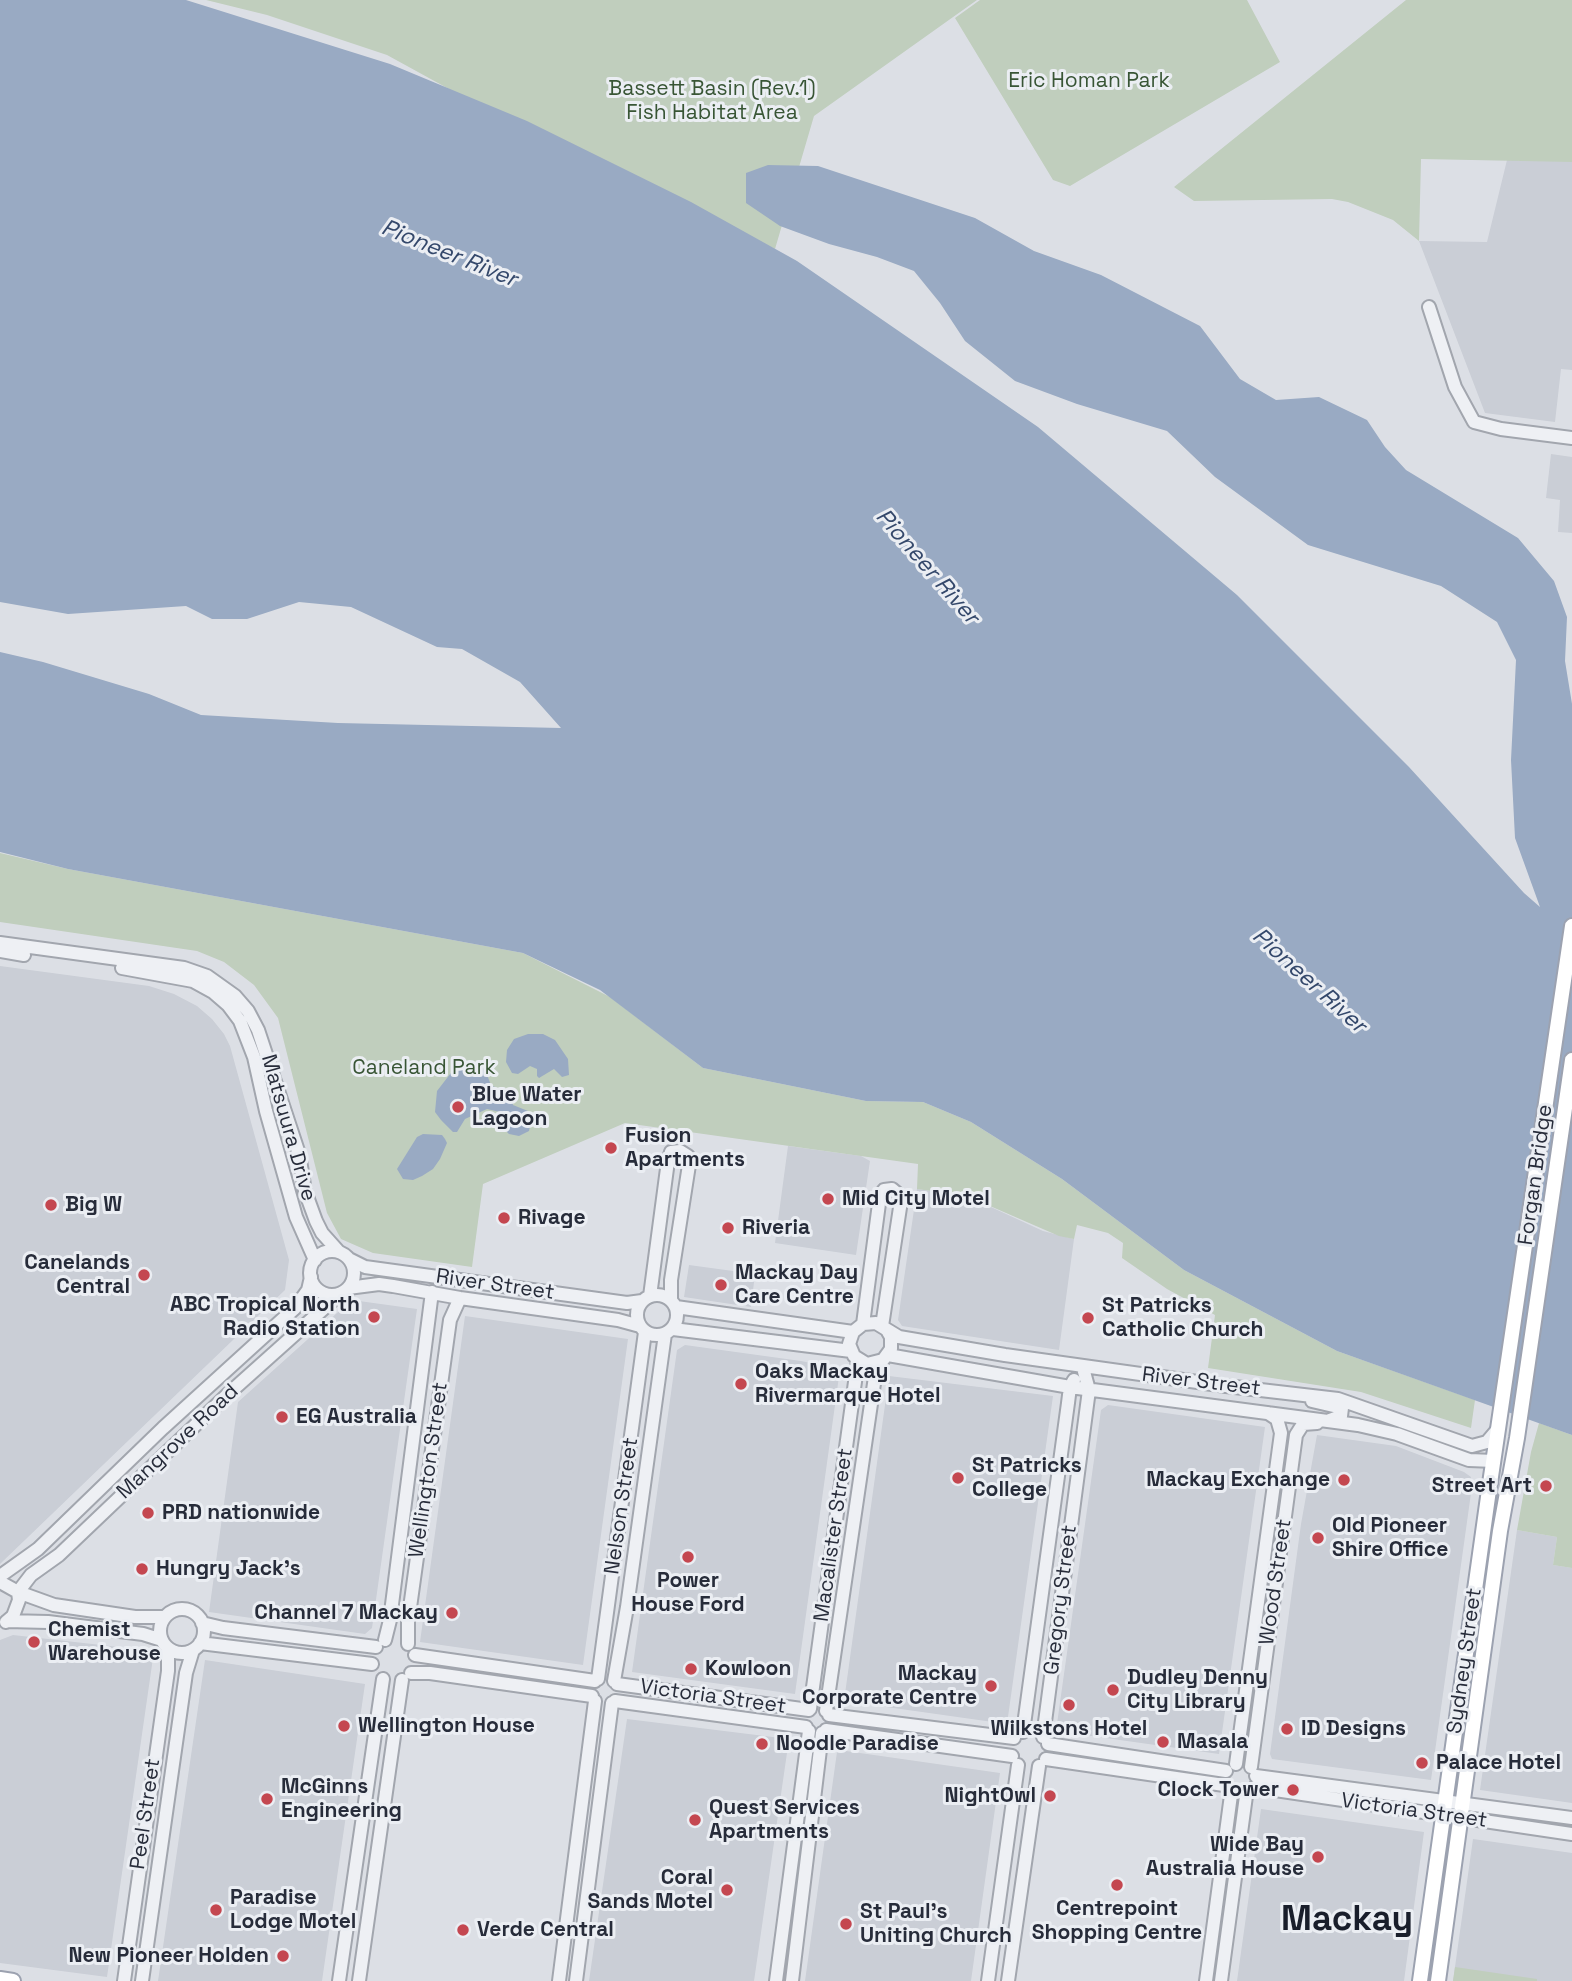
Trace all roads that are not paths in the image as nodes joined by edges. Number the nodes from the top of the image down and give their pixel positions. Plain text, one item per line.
1 (1429, 307) dead end
2 (1569, 437) edge
3 (1572, 926) edge
4 (0, 943) edge
5 (0, 951) edge
6 (1572, 1060) edge
7 (344, 1256) junction
8 (873, 1259) junction
9 (315, 1260) junction
10 (892, 1263) junction
11 (311, 1276) junction
12 (345, 1290) junction
13 (432, 1292) junction
14 (460, 1298) junction
15 (646, 1299) junction
16 (673, 1304) junction
17 (858, 1328) junction
18 (642, 1329) junction
19 (885, 1329) junction
20 (669, 1331) junction
21 (855, 1355) junction
22 (888, 1355) junction
23 (877, 1363) junction
24 (1083, 1368) junction
25 (1070, 1387) junction
26 (1089, 1390) junction
27 (1303, 1394) junction
28 (1261, 1411) junction
29 (1065, 1419) junction
30 (1328, 1420) junction
31 (1085, 1421) junction
32 (1500, 1424) junction
33 (1518, 1432) junction
34 (1494, 1461) junction
35 (1268, 1528) junction
36 (1283, 1530) junction
37 (1500, 1531) junction
38 (1482, 1537) junction
39 (0, 1576) edge
40 (0, 1582) edge
41 (18, 1592) junction
42 (1258, 1599) junction
43 (1273, 1601) junction
44 (166, 1617) junction
45 (202, 1623) junction
46 (2, 1624) edge
47 (165, 1644) junction
48 (380, 1644) junction
49 (197, 1647) junction
50 (411, 1649) junction
51 (1251, 1654) junction
52 (1266, 1656) junction
53 (372, 1664) junction
54 (407, 1677) junction
55 (383, 1679) junction
56 (597, 1680) junction
57 (615, 1682) junction
58 (1245, 1692) junction
59 (1260, 1694) junction
60 (593, 1699) junction
61 (614, 1702) junction
62 (810, 1710) junction
63 (828, 1713) junction
64 (816, 1730) junction
65 (1019, 1735) junction
66 (1045, 1740) junction
67 (1015, 1760) junction
68 (1043, 1763) junction
69 (1231, 1767) junction
70 (1252, 1781) junction
71 (1228, 1790) junction
72 (1462, 1802) junction
73 (1445, 1807) junction
74 (1460, 1818) junction
75 (1572, 1818) edge
76 (1572, 1834) edge
77 (0, 1979) edge
78 (13, 1981) edge
79 (124, 1981) edge
80 (142, 1981) edge
81 (339, 1981) edge
82 (359, 1981) edge
83 (559, 1981) edge
84 (576, 1981) edge
85 (776, 1981) edge
86 (792, 1981) edge
87 (988, 1981) edge
88 (1008, 1981) edge
89 (1206, 1981) edge
90 (1220, 1981) edge
91 (1420, 1981) edge
92 (1438, 1981) edge

1 - 2 street
3 - 32 main road, Forgan Bridge
4 - 7 street, Matsuura Drive
5 - 9 street, Matsuura Drive
6 - 33 main road, Forgan Bridge
7 - 9 street
7 - 12 street
7 - 15 street, River Street
8 - 10 street
8 - 10 street
8 - 17 street
9 - 11 street
10 - 19 street
11 - 12 street
11 - 39 street, Mangrove Road
12 - 13 street, River Street
12 - 41 street, Mangrove Road
13 - 14 street, River Street
13 - 48 street, Wellington Street
14 - 18 street, River Street
14 - 50 street, Wellington Street
15 - 16 street
15 - 16 street
15 - 18 street
16 - 17 street
16 - 20 street
17 - 19 street
17 - 21 street
18 - 20 street
18 - 56 street, Nelson Street
19 - 22 street
19 - 24 street, River Street
20 - 21 street
20 - 57 street, Nelson Street
21 - 23 street
21 - 62 street, Macalister Street
22 - 23 street
22 - 25 street, River Street
23 - 63 street, Macalister Street
24 - 25 street, Gregory Street
24 - 26 street, Gregory Street
24 - 27 street, River Street
25 - 26 street, River Street
25 - 29 street, Gregory Street
26 - 28 street, River Street
26 - 31 street, Gregory Street
27 - 30 street
27 - 32 street, River Street
28 - 30 street, River Street
28 - 35 street, Wood Street
29 - 31 street
29 - 65 street, Gregory Street
30 - 34 street, River Street
30 - 36 street, Wood Street
31 - 66 street, Gregory Street
32 - 34 main road, Sydney Street
33 - 34 main road
33 - 37 main road, Sydney Street
34 - 38 main road, Sydney Street
35 - 36 street
35 - 42 street, Wood Street
36 - 43 street, Wood Street
37 - 38 main road
37 - 72 main road, Sydney Street
38 - 73 main road, Sydney Street
40 - 41 street
41 - 44 street
41 - 46 street
42 - 43 street
42 - 51 street, Wood Street
43 - 52 street, Wood Street
44 - 45 street
44 - 47 street
45 - 48 street
45 - 49 street
46 - 47 street
47 - 49 street
47 - 79 street, Peel Street
48 - 50 street
48 - 53 street
49 - 53 street
49 - 80 street, Peel Street
50 - 54 street
50 - 56 street
51 - 52 street
51 - 58 street, Wood Street
52 - 59 street, Wood Street
53 - 55 street
54 - 55 street
54 - 60 street
54 - 82 street
55 - 81 street
56 - 57 street
56 - 60 street
57 - 61 street
57 - 62 street, Victoria Street
58 - 59 street
58 - 69 street, Wood Street
59 - 70 street, Wood Street
60 - 61 street
60 - 83 street
61 - 64 street, Victoria Street
61 - 84 street
62 - 63 street
62 - 64 street
63 - 64 street
63 - 65 street
64 - 67 street, Victoria Street
64 - 85 street
64 - 86 street
65 - 66 street
65 - 67 street
66 - 68 street
66 - 69 street
67 - 68 street
67 - 87 street
68 - 71 street
68 - 88 street
69 - 70 street
69 - 71 street, Wood Street
70 - 71 street
70 - 73 street, Victoria Street
70 - 90 street, Wood Street
71 - 89 street
72 - 73 street, Victoria Street
72 - 74 main road, Sydney Street
72 - 75 street, Victoria Street
73 - 74 street, Victoria Street
73 - 91 main road, Sydney Street
74 - 76 street, Victoria Street
74 - 92 main road, Sydney Street
77 - 78 main road

